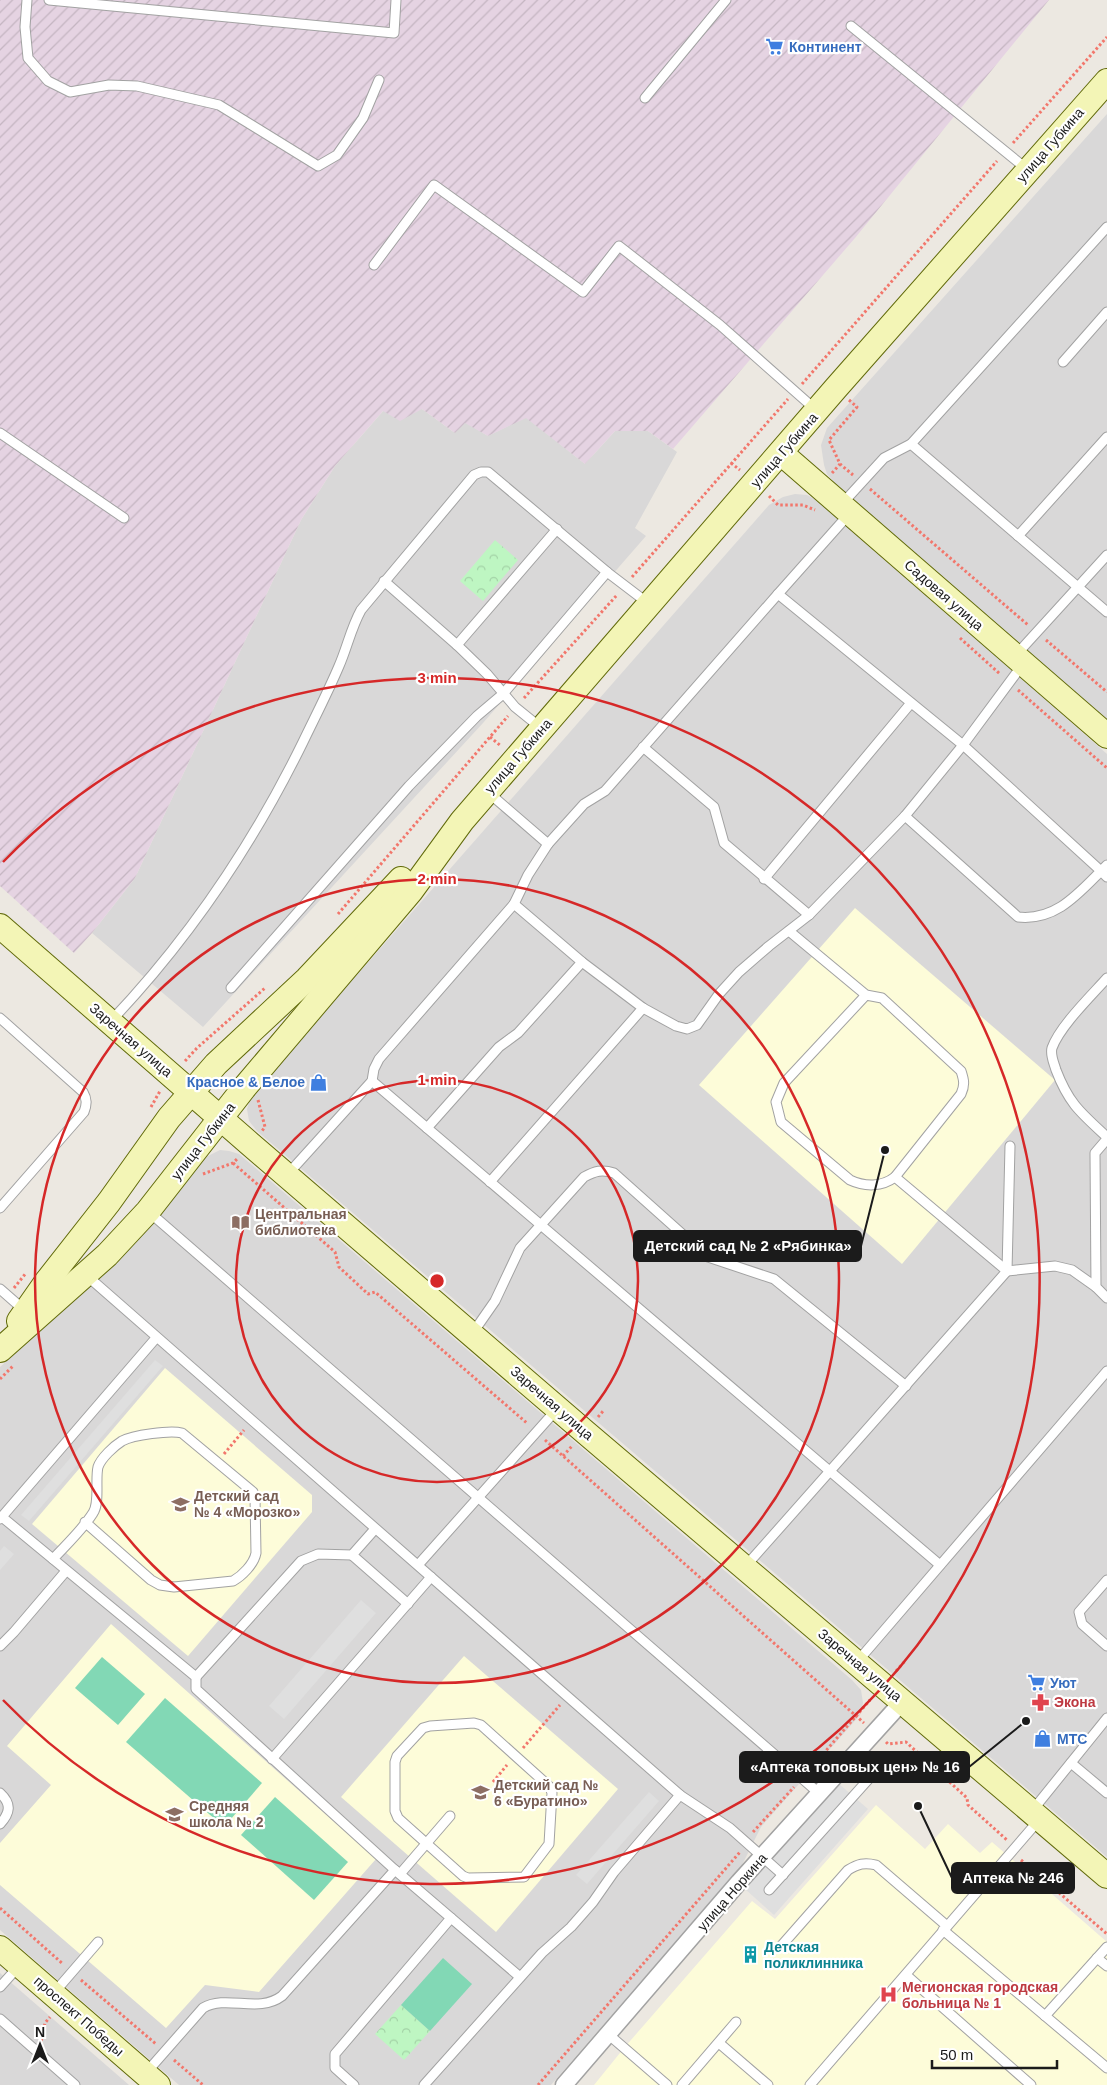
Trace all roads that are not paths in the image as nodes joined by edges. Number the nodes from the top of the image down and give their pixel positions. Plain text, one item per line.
1 (27, 0) edge
2 (49, 0) edge
3 (396, 0) edge
4 (726, 0) edge
5 (851, 26) dead end
6 (379, 80) dead end
7 (1107, 81) edge
8 (645, 98) dead end
9 (1028, 170) junction
10 (1107, 227) edge
11 (374, 265) dead end
12 (1107, 312) edge
13 (1063, 362) dead end
14 (817, 411) junction
15 (0, 433) edge
16 (1107, 437) edge
17 (911, 444) junction
18 (781, 453) junction
19 (846, 509) junction
20 (124, 518) dead end
21 (557, 529) junction
22 (1018, 536) junction
23 (1107, 555) edge
24 (607, 572) junction
25 (384, 582) junction
26 (1079, 587) junction
27 (778, 594) junction
28 (650, 605) junction
29 (1107, 612) edge
30 (457, 645) junction
31 (1019, 660) junction
32 (503, 694) junction
33 (911, 703) junction
34 (542, 729) junction
35 (1107, 736) edge
36 (963, 745) junction
37 (643, 747) junction
38 (487, 791) junction
39 (905, 816) junction
40 (462, 820) junction
41 (548, 844) junction
42 (1105, 871) edge
43 (764, 879) junction
44 (514, 904) junction
45 (809, 915) junction
46 (0, 926) edge
47 (789, 930) junction
48 (582, 962) junction
49 (1107, 978) edge
50 (231, 988) dead end
51 (866, 995) junction
52 (643, 1008) junction
53 (0, 1018) edge
54 (110, 1022) junction
55 (372, 1081) junction
56 (191, 1093) junction
57 (220, 1118) junction
58 (427, 1128) junction
59 (1107, 1138) edge
60 (1010, 1146) dead end
61 (287, 1176) junction
62 (895, 1177) junction
63 (490, 1182) junction
64 (0, 1208) edge
65 (148, 1211) junction
66 (540, 1225) junction
67 (1007, 1272) junction
68 (85, 1274) junction
69 (1096, 1287) junction
70 (0, 1289) edge
71 (1107, 1298) edge
72 (25, 1312) junction
73 (472, 1334) junction
74 (156, 1338) junction
75 (0, 1348) edge
76 (1107, 1371) edge
77 (906, 1386) junction
78 (558, 1408) junction
79 (830, 1471) junction
80 (479, 1498) junction
81 (1, 1518) edge
82 (85, 1522) junction
83 (376, 1529) junction
84 (352, 1555) junction
85 (53, 1560) junction
86 (418, 1565) junction
87 (940, 1565) junction
88 (745, 1567) junction
89 (66, 1571) junction
90 (431, 1577) junction
91 (1107, 1580) edge
92 (408, 1604) junction
93 (0, 1646) edge
94 (1107, 1646) edge
95 (857, 1662) junction
96 (196, 1677) junction
97 (902, 1701) junction
98 (1107, 1718) edge
99 (272, 1759) junction
100 (884, 1762) dead end
101 (1071, 1763) junction
102 (0, 1793) edge
103 (1107, 1793) edge
104 (820, 1794) junction
105 (680, 1795) junction
106 (1036, 1815) junction
107 (450, 1816) dead end
108 (0, 1824) edge
109 (426, 1843) junction
110 (762, 1857) junction
111 (398, 1872) junction
112 (783, 1875) junction
113 (1107, 1876) edge
114 (769, 1890) dead end
115 (451, 1918) junction
116 (945, 1928) junction
117 (98, 1942) dead end
118 (782, 1945) dead end
119 (1107, 1947) edge
120 (0, 1948) edge
121 (1097, 1958) junction
122 (20, 1965) junction
123 (1107, 1966) edge
124 (906, 1975) junction
125 (520, 1977) junction
126 (0, 1987) edge
127 (53, 1994) junction
128 (1045, 2016) junction
129 (0, 2019) edge
130 (736, 2022) dead end
131 (608, 2034) junction
132 (718, 2043) junction
133 (1107, 2068) edge
134 (151, 2079) edge
135 (74, 2085) edge
136 (354, 2085) edge
137 (424, 2085) edge
138 (564, 2085) edge
139 (667, 2085) edge
140 (682, 2085) edge
141 (768, 2085) edge
142 (810, 2085) edge
143 (1031, 2085) edge

1 - 6 lane
2 - 3 lane
4 - 8 lane
5 - 9 lane
7 - 9 main road, улица Губкина
9 - 14 main road, улица Губкина
10 - 17 lane
11 - 14 lane
12 - 13 lane
14 - 18 main road, улица Губкина
15 - 20 lane
16 - 22 lane
17 - 19 lane
17 - 22 lane
18 - 19 main road, Садовая улица
18 - 28 main road, улица Губкина
19 - 27 lane
19 - 31 main road, Садовая улица
21 - 24 lane
21 - 25 lane
21 - 30 lane
22 - 26 lane
23 - 26 lane
24 - 28 lane
24 - 32 lane
25 - 30 lane
25 - 54 lane
26 - 29 lane
26 - 31 lane
27 - 33 lane
27 - 37 lane
28 - 34 main road, улица Губкина
30 - 32 lane
31 - 35 main road, Садовая улица
31 - 36 lane
32 - 34 lane
32 - 50 lane
33 - 36 lane
33 - 43 lane
34 - 38 main road, улица Губкина
36 - 39 lane
36 - 42 lane
37 - 41 lane
37 - 43 lane
38 - 40 main road, улица Губкина
38 - 41 lane
39 - 42 lane
39 - 45 lane
40 - 56 main road, улица Губкина
40 - 57 main road, улица Губкина
41 - 44 lane
43 - 45 lane
44 - 48 lane
44 - 55 lane
45 - 47 lane
46 - 54 main road, Заречная улица
47 - 51 lane
47 - 52 lane
48 - 52 lane
48 - 58 lane
49 - 59 lane
51 - 62 lane
51 - 62 lane
52 - 63 lane
53 - 64 lane
54 - 56 main road, Заречная улица
55 - 58 lane
55 - 61 lane
56 - 57 main road, Заречная улица
56 - 72 main road, улица Губкина
57 - 61 main road, Заречная улица
57 - 65 main road, улица Губкина
58 - 63 lane
59 - 69 lane
60 - 67 lane
61 - 73 main road, Заречная улица
62 - 67 lane
63 - 66 lane
65 - 68 main road, улица Губкина
65 - 80 lane
66 - 73 lane
66 - 77 lane
66 - 79 lane
67 - 69 lane
67 - 77 lane
68 - 74 lane
68 - 75 main road, улица Губкина
69 - 71 lane
70 - 72 lane
72 - 75 main road, улица Губкина
73 - 78 main road, Заречная улица
74 - 81 lane
74 - 83 lane
76 - 87 lane
77 - 79 lane
78 - 80 lane
78 - 88 main road, Заречная улица
79 - 87 lane
79 - 88 lane
80 - 86 lane
80 - 104 lane
81 - 85 lane
82 - 82 lane
82 - 85 lane
83 - 84 lane
83 - 86 lane
84 - 92 lane
84 - 96 lane
85 - 89 lane
86 - 90 lane
87 - 95 lane
88 - 95 main road, Заречная улица
89 - 93 lane
89 - 96 lane
90 - 92 lane
90 - 105 lane
91 - 94 lane
92 - 99 lane
95 - 97 main road, Заречная улица
96 - 99 lane
97 - 104 street, улица Норкина
97 - 106 main road, Заречная улица
98 - 101 lane
99 - 111 lane
100 - 112 lane
101 - 103 lane
101 - 106 lane
102 - 108 lane
104 - 110 street, улица Норкина
105 - 110 lane
105 - 125 lane
106 - 113 main road, Заречная улица
106 - 116 lane
107 - 109 lane
109 - 109 lane
109 - 111 lane
110 - 112 lane
110 - 131 street, улица Норкина
111 - 115 lane
111 - 134 lane
112 - 114 lane
115 - 125 lane
115 - 136 lane
116 - 118 lane
116 - 124 lane
116 - 128 lane
117 - 127 lane
119 - 121 lane
120 - 122 main road, проспект Победы
121 - 123 lane
121 - 128 lane
122 - 126 lane
122 - 127 main road, проспект Победы
124 - 142 lane
124 - 143 lane
125 - 137 lane
127 - 134 main road, проспект Победы
128 - 133 lane
129 - 135 lane
130 - 132 lane
131 - 138 street, улица Норкина
131 - 139 lane
132 - 140 lane
132 - 141 lane

